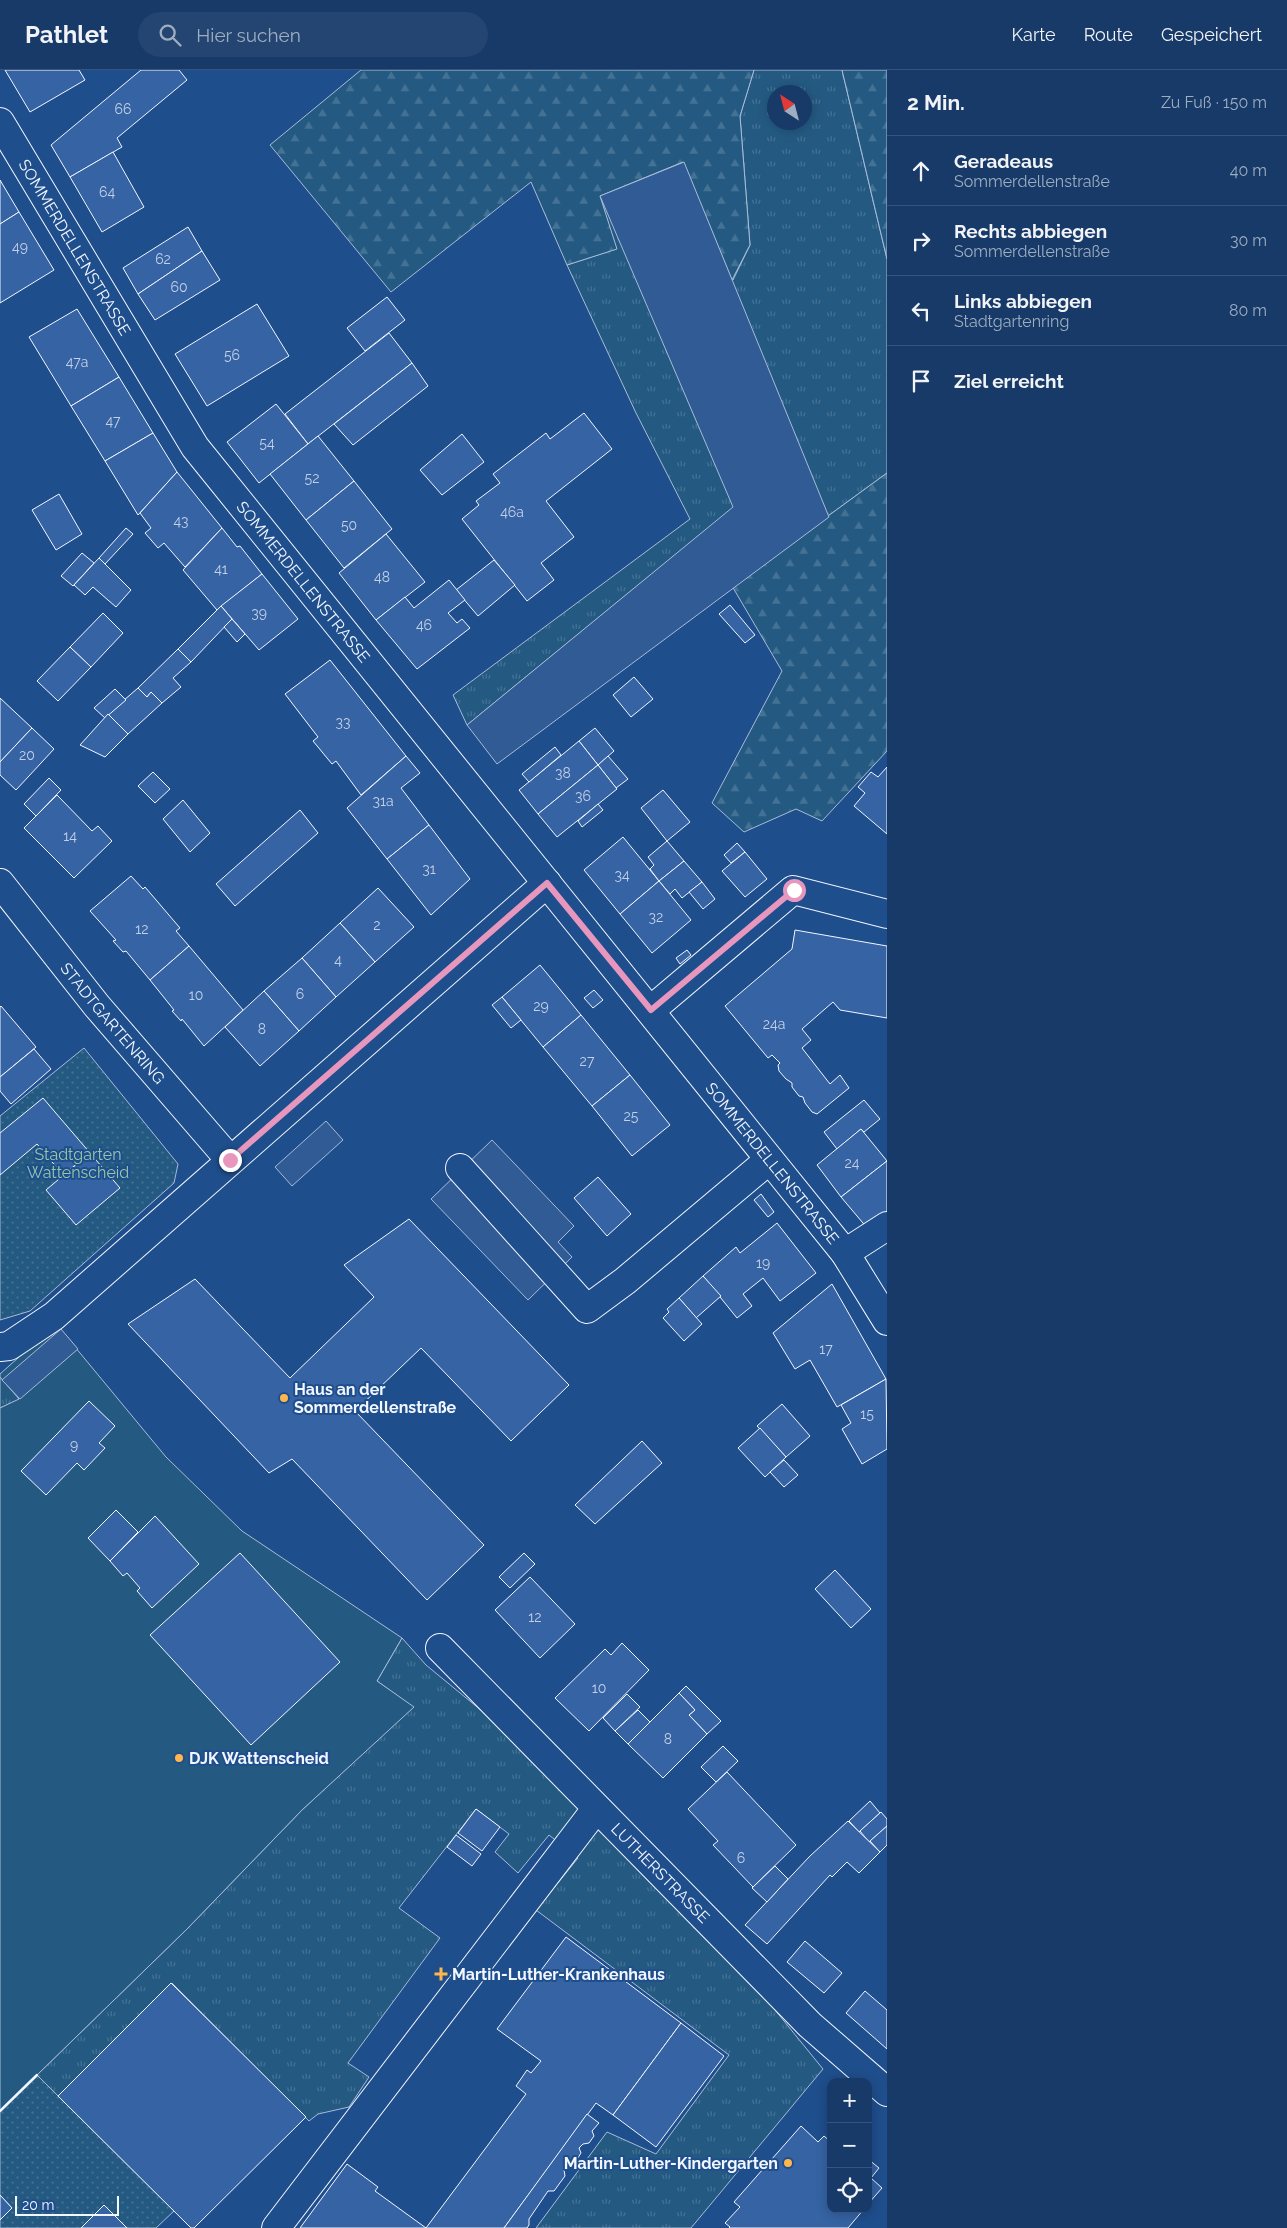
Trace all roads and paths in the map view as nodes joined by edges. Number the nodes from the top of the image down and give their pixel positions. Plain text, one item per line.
1 (0, 122) edge
2 (0, 883) edge
3 (547, 883) junction
4 (887, 914) edge
5 (651, 1010) junction
6 (230, 1160) junction
7 (769, 1160) junction
8 (460, 1168) dead end
9 (887, 1226) edge
10 (845, 1254) junction
11 (887, 1321) edge
12 (0, 1347) edge
13 (440, 1648) dead end
14 (596, 1808) junction
15 (887, 2092) edge
16 (276, 2228) edge

1 - 3 street, SOMMERDELLENSTRASSE
2 - 6 street, STADTGARTENRING
3 - 5 street, SOMMERDELLENSTRASSE
3 - 6 street
4 - 5 street
5 - 7 street, SOMMERDELLENSTRASSE
6 - 12 street
7 - 8 street
7 - 10 street, SOMMERDELLENSTRASSE
9 - 10 street
10 - 11 street, SOMMERDELLENSTRASSE
13 - 14 street, LUTHERSTRASSE
14 - 15 street, LUTHERSTRASSE
14 - 16 street

